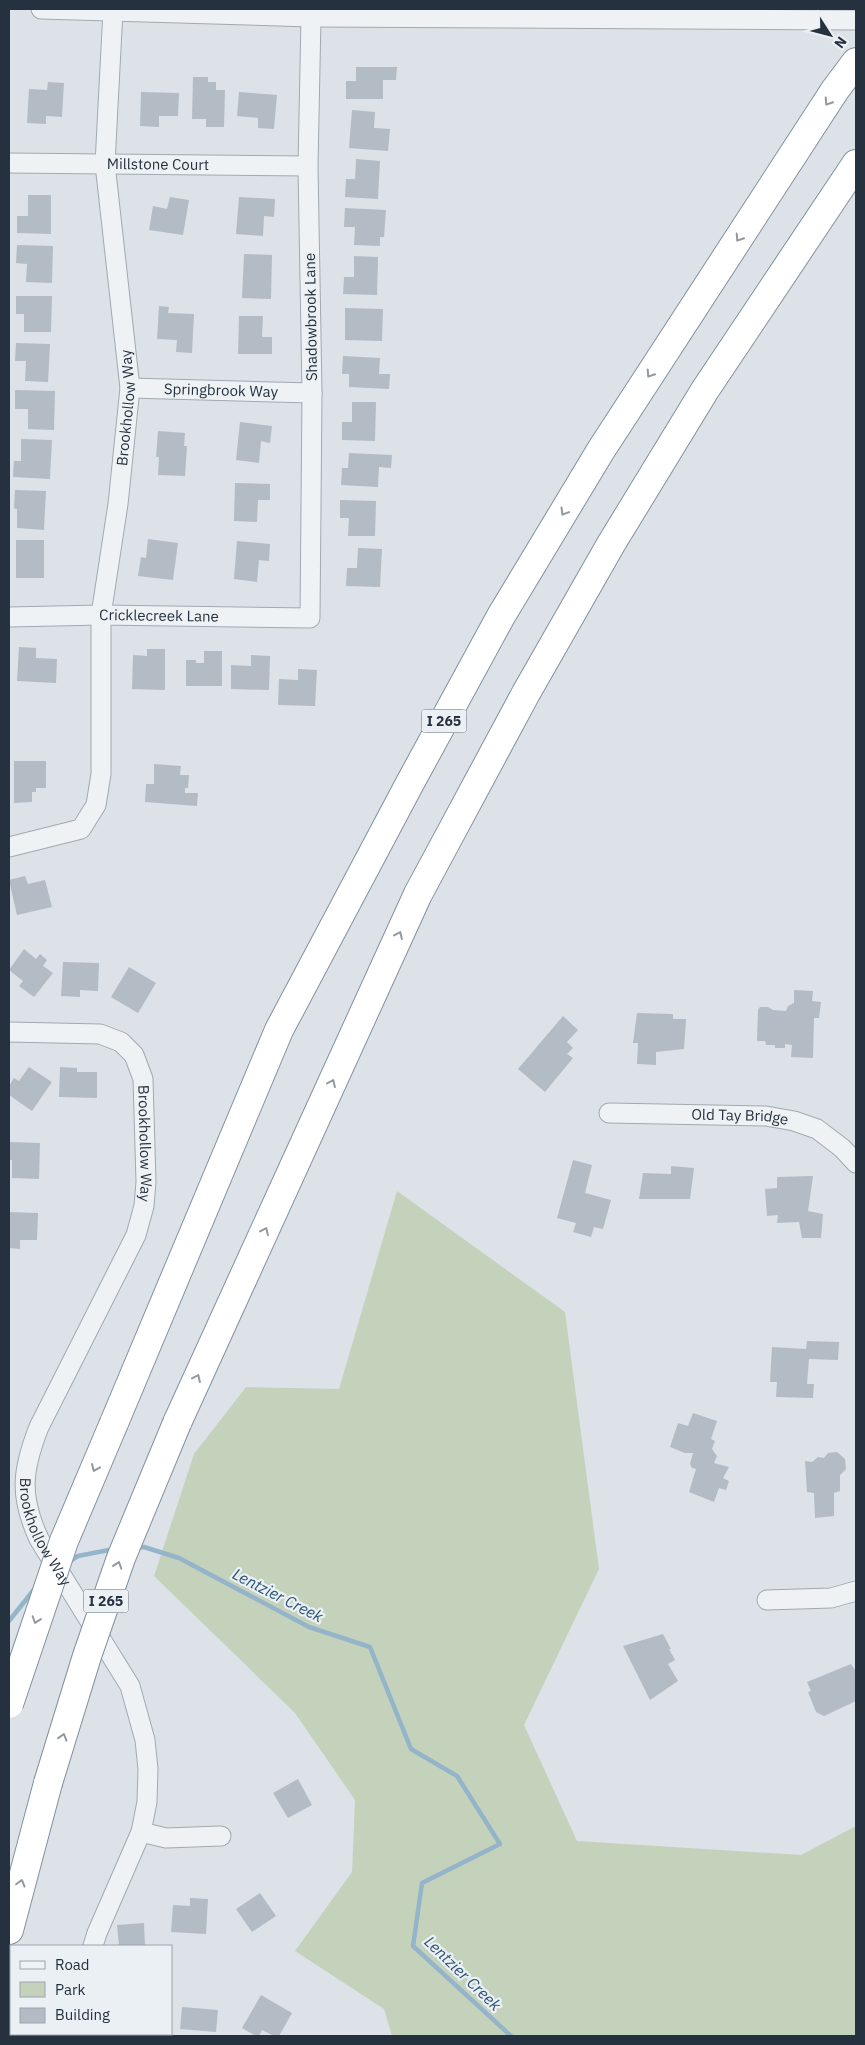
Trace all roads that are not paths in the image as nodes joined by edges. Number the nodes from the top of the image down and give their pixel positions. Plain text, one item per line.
1 (41, 9) edge
2 (113, 10) junction
3 (535, 14) edge
4 (311, 17) junction
5 (850, 20) edge
6 (856, 62) edge
7 (9, 163) edge
8 (106, 164) junction
9 (856, 164) edge
10 (308, 166) junction
11 (130, 388) junction
12 (312, 393) junction
13 (101, 615) junction
14 (9, 618) edge
15 (310, 618) joint
16 (9, 847) edge
17 (9, 1032) edge
18 (609, 1113) dead end
19 (856, 1163) edge
20 (856, 1591) edge
21 (767, 1600) dead end
22 (9, 1704) edge
23 (141, 1832) junction
24 (221, 1836) dead end
25 (9, 1930) edge
26 (93, 1945) edge

1 - 2 street
2 - 4 street
2 - 8 street, Brookhollow Way
3 - 4 street
3 - 5 street
4 - 10 street, Shadowbrook Lane
6 -> 22 highway, I 265, bridge
7 - 8 street, Millstone Court
8 - 10 street, Millstone Court
8 - 11 street, Brookhollow Way
25 -> 9 highway, I 265, bridge
10 - 12 street, Shadowbrook Lane
11 - 12 street, Springbrook Way
11 - 13 street, Brookhollow Way
12 - 15 street, Shadowbrook Lane
13 - 14 street, Cricklecreek Lane
13 - 15 street, Cricklecreek Lane
13 - 16 street, Brookhollow Way
17 - 23 street, Brookhollow Way, bridge
18 - 19 street, Old Tay Bridge
20 - 21 street
23 - 24 street
23 - 26 street, Brookhollow Way

